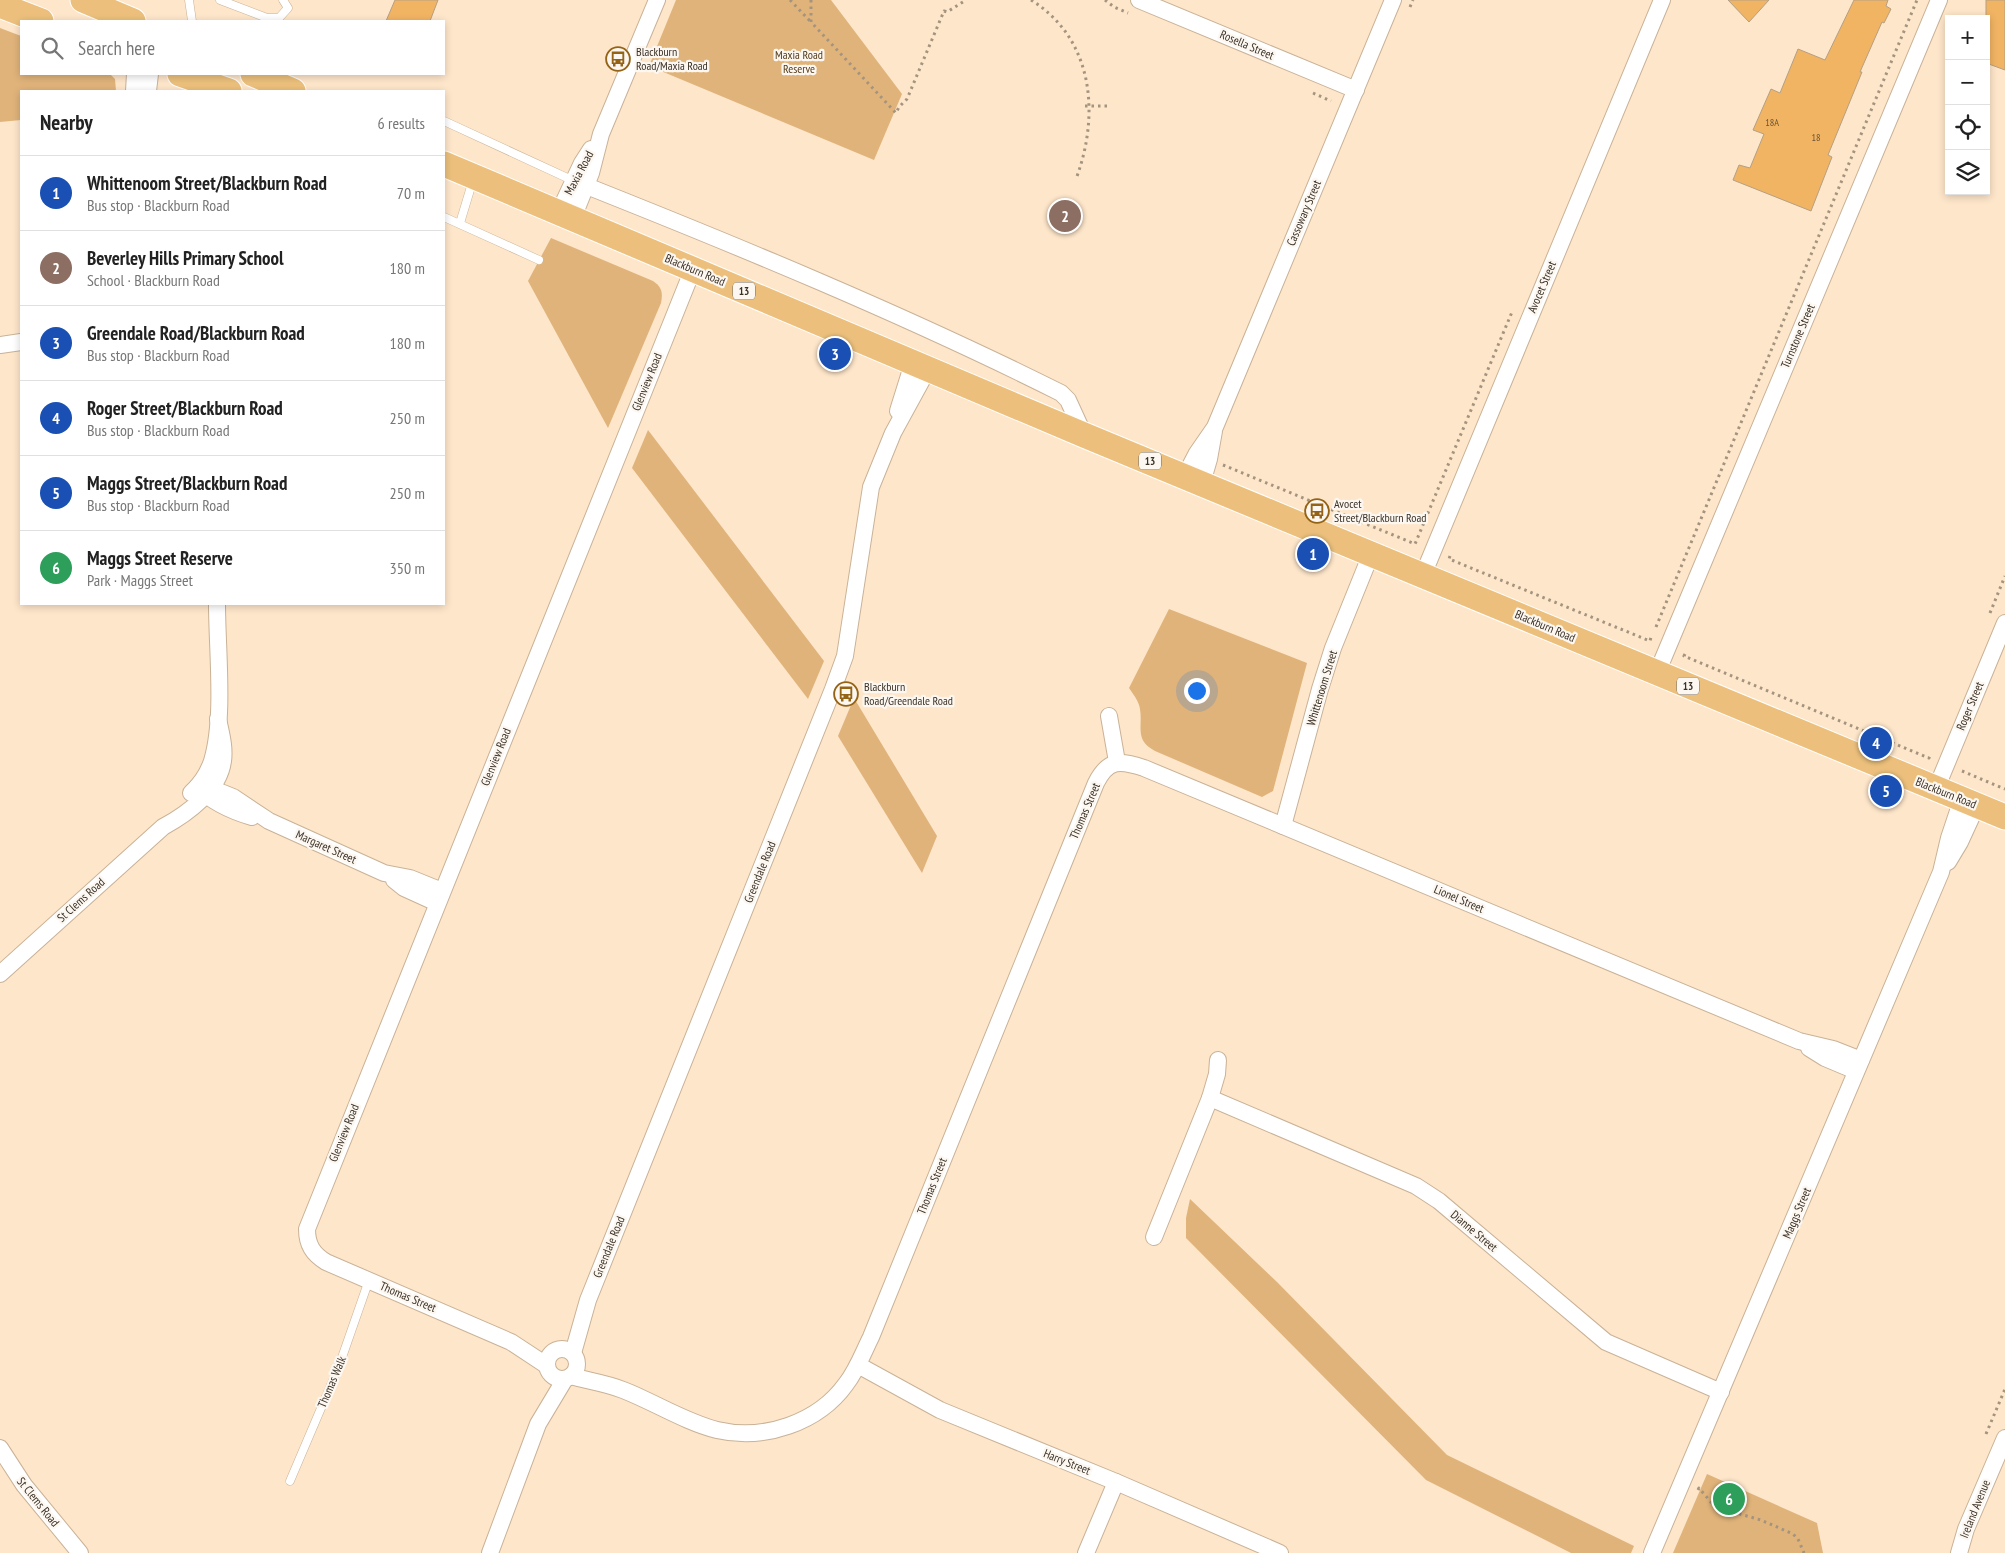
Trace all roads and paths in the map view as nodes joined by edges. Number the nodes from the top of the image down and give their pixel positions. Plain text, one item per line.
1 (83, 0) edge
2 (189, 0) edge
3 (220, 0) edge
4 (283, 0) edge
5 (657, 0) edge
6 (790, 0) edge
7 (811, 0) edge
8 (966, 0) edge
9 (1031, 0) edge
10 (1105, 0) edge
11 (1139, 0) edge
12 (1393, 0) edge
13 (1413, 0) edge
14 (1662, 0) edge
15 (1917, 0) edge
16 (1939, 0) edge
17 (0, 5) edge
18 (1410, 9) dead end
19 (1134, 16) dead end
20 (38, 20) edge
21 (131, 20) edge
22 (192, 20) edge
23 (811, 22) junction
24 (135, 75) edge
25 (150, 75) edge
26 (183, 75) edge
27 (255, 75) edge
28 (1305, 89) dead end
29 (134, 90) edge
30 (148, 90) edge
31 (226, 90) edge
32 (291, 90) edge
33 (1356, 90) junction
34 (1085, 106) dead end
35 (1090, 106) junction
36 (1110, 106) dead end
37 (1328, 110) dead end
38 (445, 121) edge
39 (445, 164) edge
40 (474, 177) junction
41 (1076, 180) dead end
42 (580, 183) junction
43 (566, 215) junction
44 (445, 216) edge
45 (460, 223) junction
46 (539, 260) dead end
47 (693, 269) junction
48 (1515, 304) dead end
49 (20, 342) edge
50 (0, 345) edge
51 (921, 366) junction
52 (1215, 427) junction
53 (1084, 435) junction
54 (1209, 459) junction
55 (1193, 480) junction
56 (1453, 550) dead end
57 (1371, 554) junction
58 (1424, 575) junction
59 (2005, 576) edge
60 (217, 605) edge
61 (1986, 622) dead end
62 (2005, 622) edge
63 (1684, 656) dead end
64 (1657, 673) junction
65 (1109, 716) dead end
66 (1933, 749) dead end
67 (1117, 762) junction
68 (1962, 772) dead end
69 (1936, 789) junction
70 (204, 790) junction
71 (2005, 790) edge
72 (1970, 802) junction
73 (2005, 817) edge
74 (1283, 826) junction
75 (440, 897) junction
76 (0, 974) edge
77 (1218, 1060) dead end
78 (1859, 1066) junction
79 (1210, 1098) junction
80 (1154, 1237) dead end
81 (310, 1247) joint
82 (369, 1280) junction
83 (511, 1342) junction
84 (567, 1361) junction
85 (858, 1365) junction
86 (547, 1368) junction
87 (1721, 1392) junction
88 (538, 1424) junction
89 (2005, 1438) edge
90 (0, 1448) edge
91 (1999, 1468) edge
92 (290, 1481) dead end
93 (1116, 1482) junction
94 (1699, 1488) dead end
95 (80, 1553) edge
96 (490, 1553) edge
97 (1086, 1553) edge
98 (1280, 1553) edge
99 (1652, 1553) edge
100 (1804, 1553) edge
101 (1959, 1553) edge

1 - 21 main road
2 - 22 lane
3 - 4 lane
5 - 42 street, Maxia Road
6 - 23 path
7 - 23 path
8 - 23 path
9 - 35 path
10 - 19 path
11 - 33 street, Rosella Street
12 - 33 street, Cassowary Street
13 - 18 path
14 - 58 street, Avocet Street
15 - 56 path
16 - 64 street, Turnstone Street
17 - 20 main road
24 - 29 street
25 - 30 street
26 - 31 main road
27 - 32 main road
28 - 37 path
33 - 52 street, Cassowary Street
34 - 35 path
35 - 36 path
35 - 41 path
38 - 42 lane
39 - 40 main road, Blackburn Road / 13
40 - 43 main road, Blackburn Road / 13
40 - 45 lane
42 - 43 street, Maxia Road
42 - 53 street
43 - 47 main road, Blackburn Road / 13
44 - 45 lane
45 - 46 lane
47 - 51 main road, Blackburn Road / 13
47 - 75 street, Glenview Road
48 - 54 path
49 - 50 street
51 - 53 main road, Blackburn Road / 13
51 - 84 street, Greendale Road
52 - 54 street, Cassowary Street
52 - 55 street, Cassowary Street
53 - 55 main road, Blackburn Road / 13
54 - 55 street, Cassowary Street
55 - 57 main road, Blackburn Road / 13
57 - 58 main road, Blackburn Road / 13
57 - 74 street, Whittenoom Street
58 - 64 main road, Blackburn Road / 13
59 - 61 path
60 - 70 street, St Clems Road
62 - 69 street, Roger Street
63 - 66 path
64 - 69 main road, Blackburn Road / 13
65 - 67 street
67 - 74 street, Lionel Street
67 - 85 street, Thomas Street
68 - 71 path
69 - 72 main road, Blackburn Road / 13
70 - 75 street, Margaret Street
70 - 76 street, St Clems Road
72 - 73 main road, Blackburn Road / 13
72 - 78 street, Maggs Street
74 - 78 street, Lionel Street
75 - 81 street, Glenview Road
77 - 79 street
78 - 87 street, Maggs Street
79 - 80 street
79 - 87 street, Dianne Street
81 - 82 street, Thomas Street
82 - 83 street, Thomas Street
82 - 92 lane, Thomas Walk
83 - 84 street, Thomas Street
83 - 86 street, Thomas Street
84 - 85 street, Thomas Street
84 - 86 street
84 - 86 street, Thomas Street
84 - 88 street, Greendale Road
85 - 93 street, Harry Street
86 - 88 street, Greendale Road
87 - 99 street, Maggs Street
88 - 96 street, Greendale Road
89 - 91 street, Ireland Avenue
90 - 95 street, St Clems Road
91 - 101 street, Ireland Avenue
93 - 97 street
93 - 98 street, Harry Street
94 - 100 path

